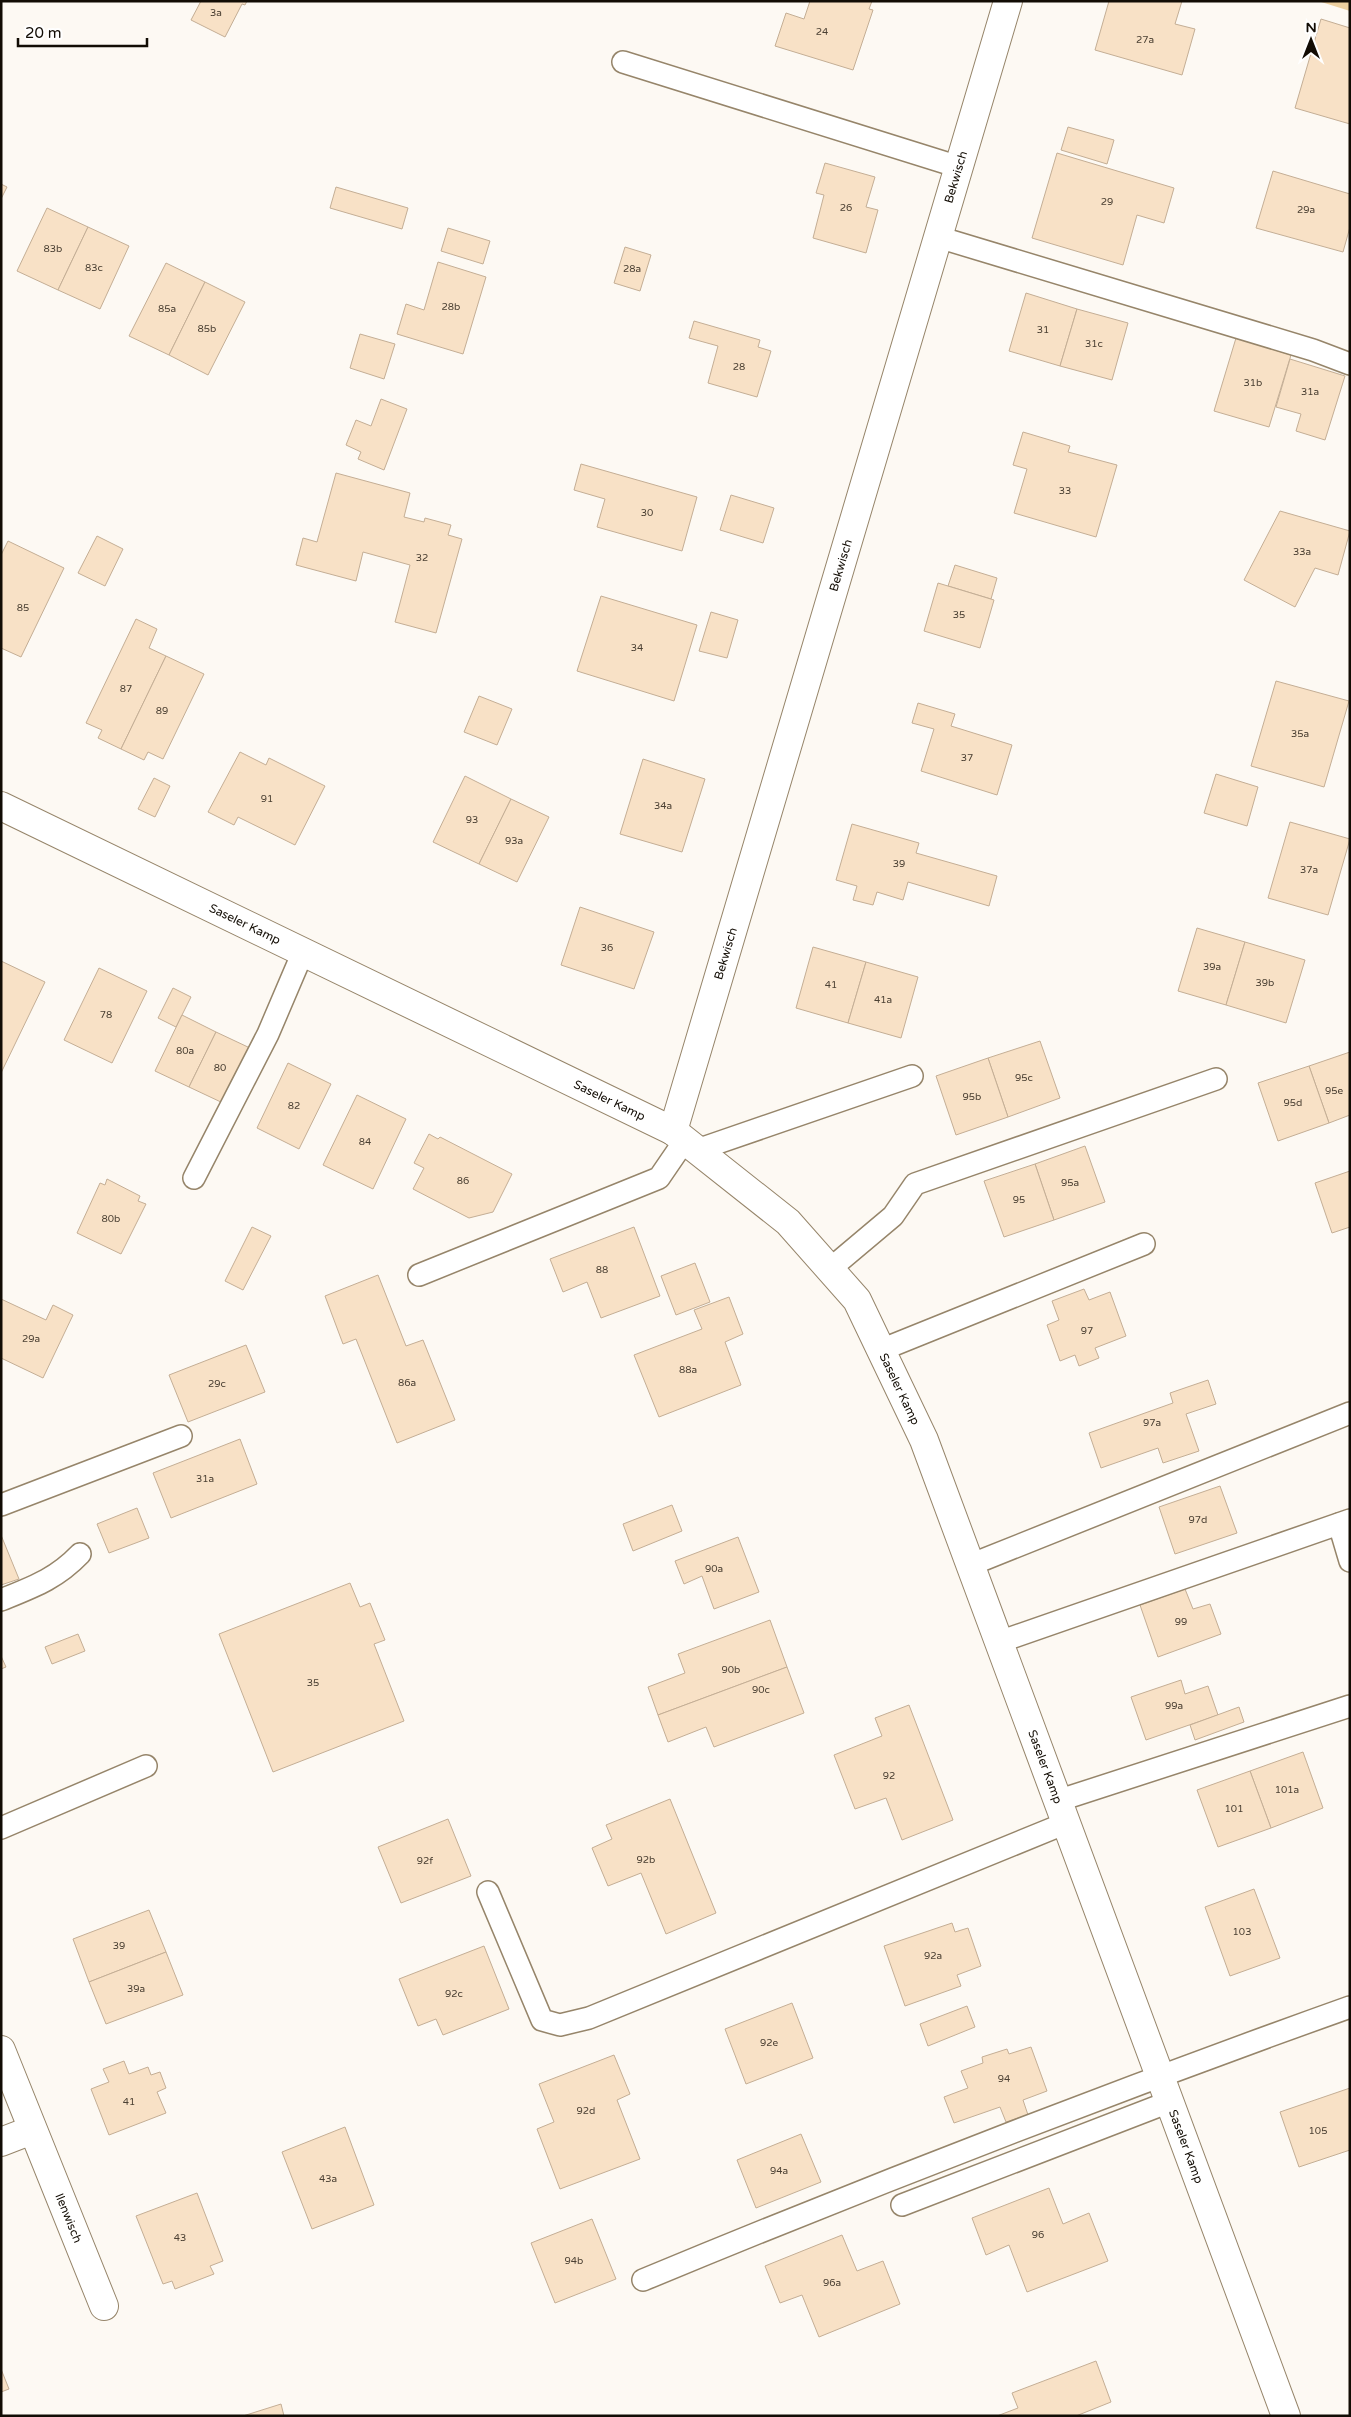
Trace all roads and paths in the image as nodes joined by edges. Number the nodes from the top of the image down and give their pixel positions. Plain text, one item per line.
1 (1008, 1) edge
2 (622, 62) dead end
3 (959, 167) junction
4 (938, 237) junction
5 (1350, 364) edge
6 (1, 806) edge
7 (303, 952) junction
8 (912, 1076) dead end
9 (1216, 1079) dead end
10 (685, 1140) junction
11 (194, 1178) dead end
12 (1144, 1244) dead end
13 (830, 1270) junction
14 (419, 1275) dead end
15 (881, 1350) junction
16 (1350, 1413) edge
17 (181, 1436) dead end
18 (1, 1505) edge
19 (1344, 1522) edge
20 (80, 1554) dead end
21 (1350, 1561) edge
22 (970, 1565) junction
23 (1, 1600) edge
24 (999, 1642) junction
25 (1350, 1706) edge
26 (146, 1766) dead end
27 (1062, 1812) junction
28 (1, 1828) edge
29 (488, 1892) dead end
30 (1350, 2007) edge
31 (1, 2050) edge
32 (1159, 2075) junction
33 (1169, 2102) junction
34 (32, 2130) junction
35 (1, 2142) edge
36 (902, 2205) dead end
37 (643, 2280) dead end
38 (104, 2306) dead end
39 (1286, 2416) edge

1 - 3 street, Bekwisch
2 - 3 lane
3 - 4 street, Bekwisch
4 - 5 lane
4 - 10 street, Bekwisch
6 - 7 street, Saseler Kamp
7 - 10 street, Saseler Kamp
7 - 11 lane
8 - 10 lane
9 - 13 lane
10 - 13 street, Saseler Kamp
10 - 14 lane
12 - 15 lane
13 - 15 street, Saseler Kamp
15 - 22 street, Saseler Kamp
16 - 22 lane
17 - 18 lane
19 - 21 lane
19 - 24 lane
20 - 23 lane
22 - 24 street, Saseler Kamp
24 - 27 street, Saseler Kamp
25 - 27 lane
26 - 28 lane
27 - 29 lane
27 - 32 street, Saseler Kamp
30 - 32 lane
31 - 34 street, Ilenwisch
32 - 33 street, Saseler Kamp
32 - 37 lane
33 - 36 lane
33 - 39 street, Saseler Kamp
34 - 35 street
34 - 38 street, Ilenwisch

